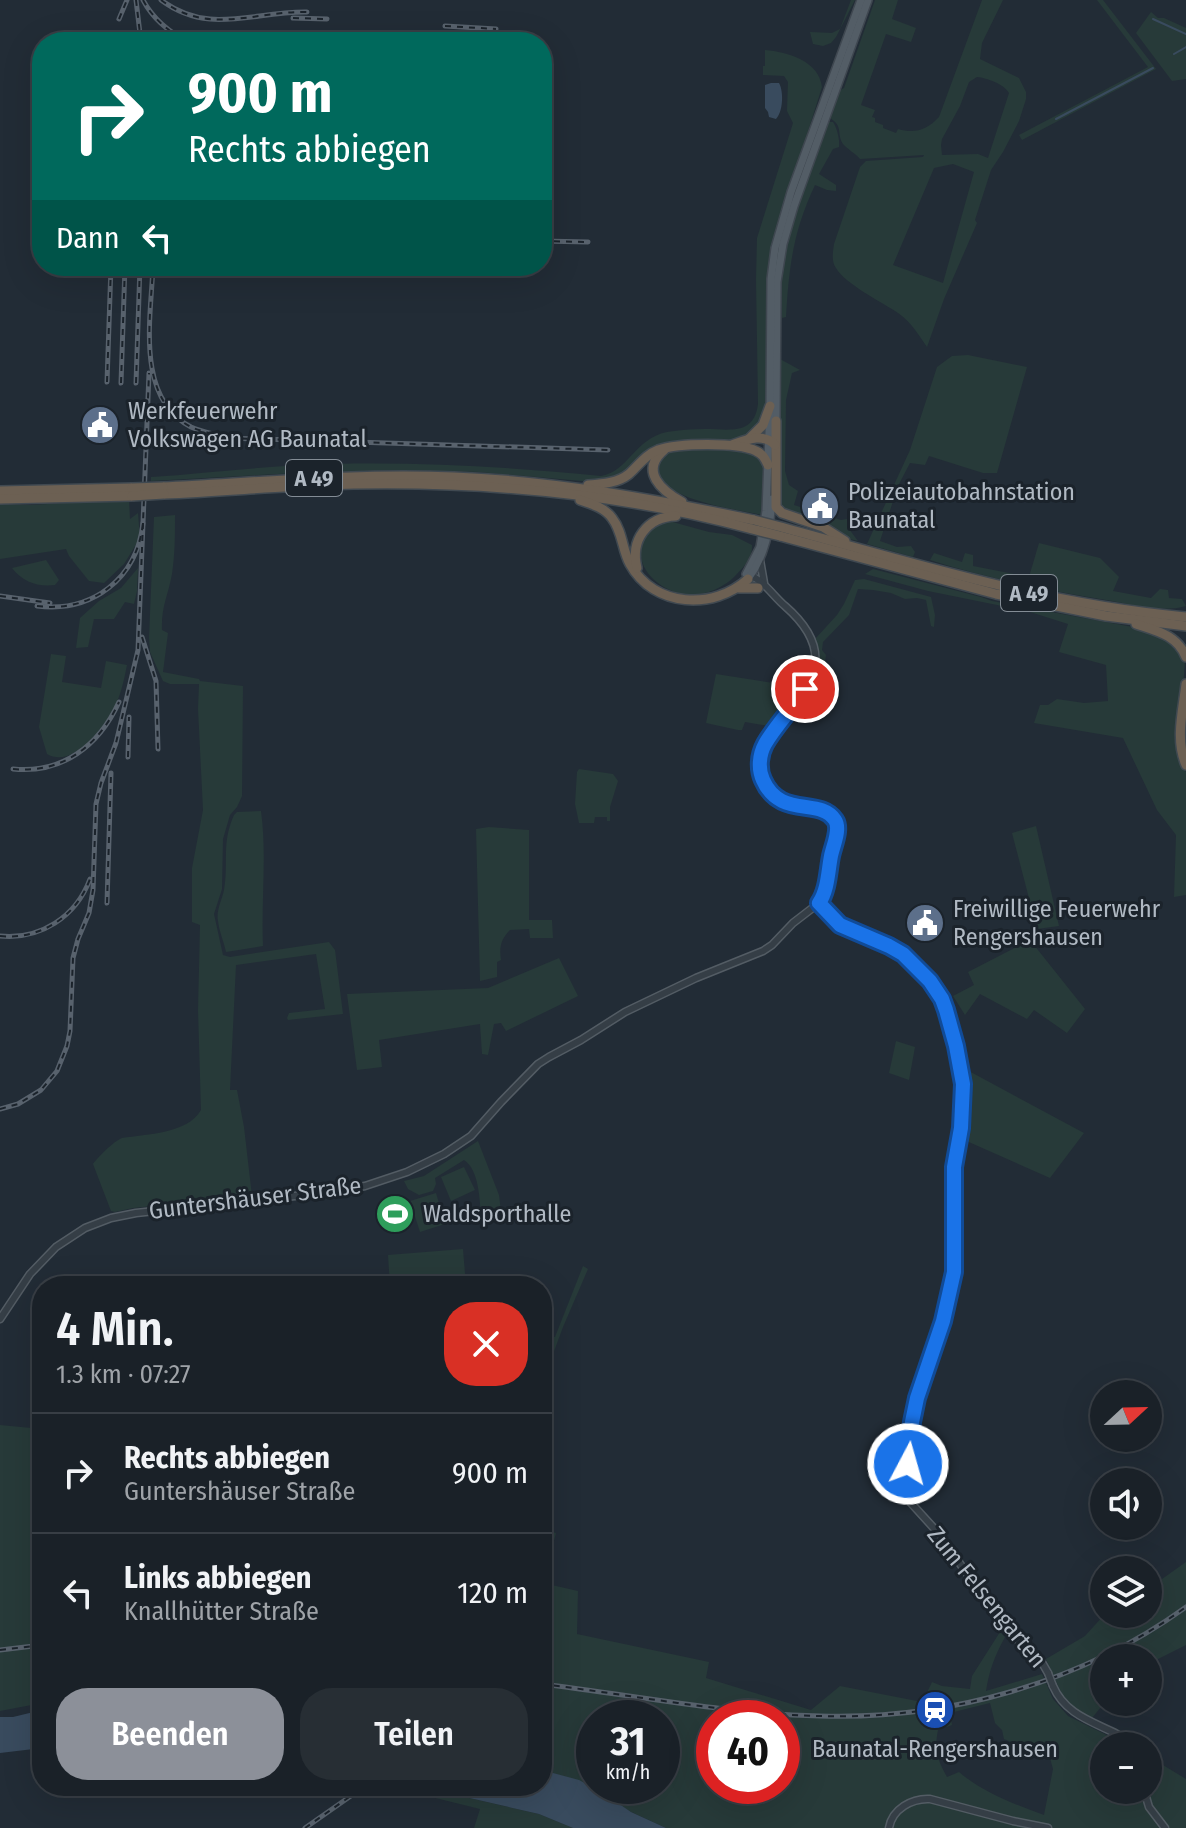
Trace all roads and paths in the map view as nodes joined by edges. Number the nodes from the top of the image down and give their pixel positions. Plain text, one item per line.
1 (861, 0) edge
2 (868, 0) edge
3 (770, 406) junction
4 (776, 421) junction
5 (749, 439) junction
6 (772, 442) junction
7 (732, 445) junction
8 (669, 447) junction
9 (768, 465) junction
10 (557, 489) junction
11 (0, 491) edge
12 (132, 492) junction
13 (0, 499) edge
14 (693, 507) junction
15 (708, 518) junction
16 (753, 524) junction
17 (849, 550) junction
18 (870, 556) junction
19 (760, 560) junction
20 (748, 576) junction
21 (642, 578) junction
22 (761, 587) junction
23 (736, 588) junction
24 (725, 593) junction
25 (1140, 611) junction
26 (1186, 611) edge
27 (1106, 616) junction
28 (1186, 617) edge
29 (1186, 626) edge
30 (1186, 657) edge
31 (1186, 684) edge
32 (1186, 765) edge
33 (819, 903) junction
34 (0, 1319) edge
35 (1113, 1732) edge
36 (1148, 1804) edge
37 (889, 1828) edge
38 (1048, 1828) edge
39 (1165, 1828) edge

1 - 3 main road
2 - 4 main road
3 - 5 highway
3 - 6 main road
4 - 6 main road
4 - 17 highway
5 - 6 highway
5 - 7 highway
6 - 9 main road
6 - 19 main road
7 - 8 highway
7 - 9 highway
8 - 10 highway
8 - 14 highway
9 - 20 main road
10 - 12 highway, A 49, bridge
10 - 14 highway, A 49
10 - 15 highway, A 49
10 - 21 highway
11 - 12 highway, A 49
12 - 13 highway, A 49
14 - 16 highway, A 49
15 - 16 highway, A 49
15 - 21 highway
16 - 17 highway, A 49, bridge
17 - 18 highway, A 49
18 - 25 highway, A 49
18 - 27 highway, A 49
19 - 20 main road
19 - 22 street
20 - 22 street
20 - 23 highway
20 - 24 highway
21 - 24 highway
22 - 23 highway
22 - 33 street
23 - 24 highway
25 - 26 highway
25 - 28 highway, A 49
27 - 29 highway, A 49
27 - 30 highway
31 - 32 highway
33 - 34 street, Guntershäuser Straße
33 - 35 street, Zum Felsengarten, bridge
36 - 39 street
37 - 38 street

